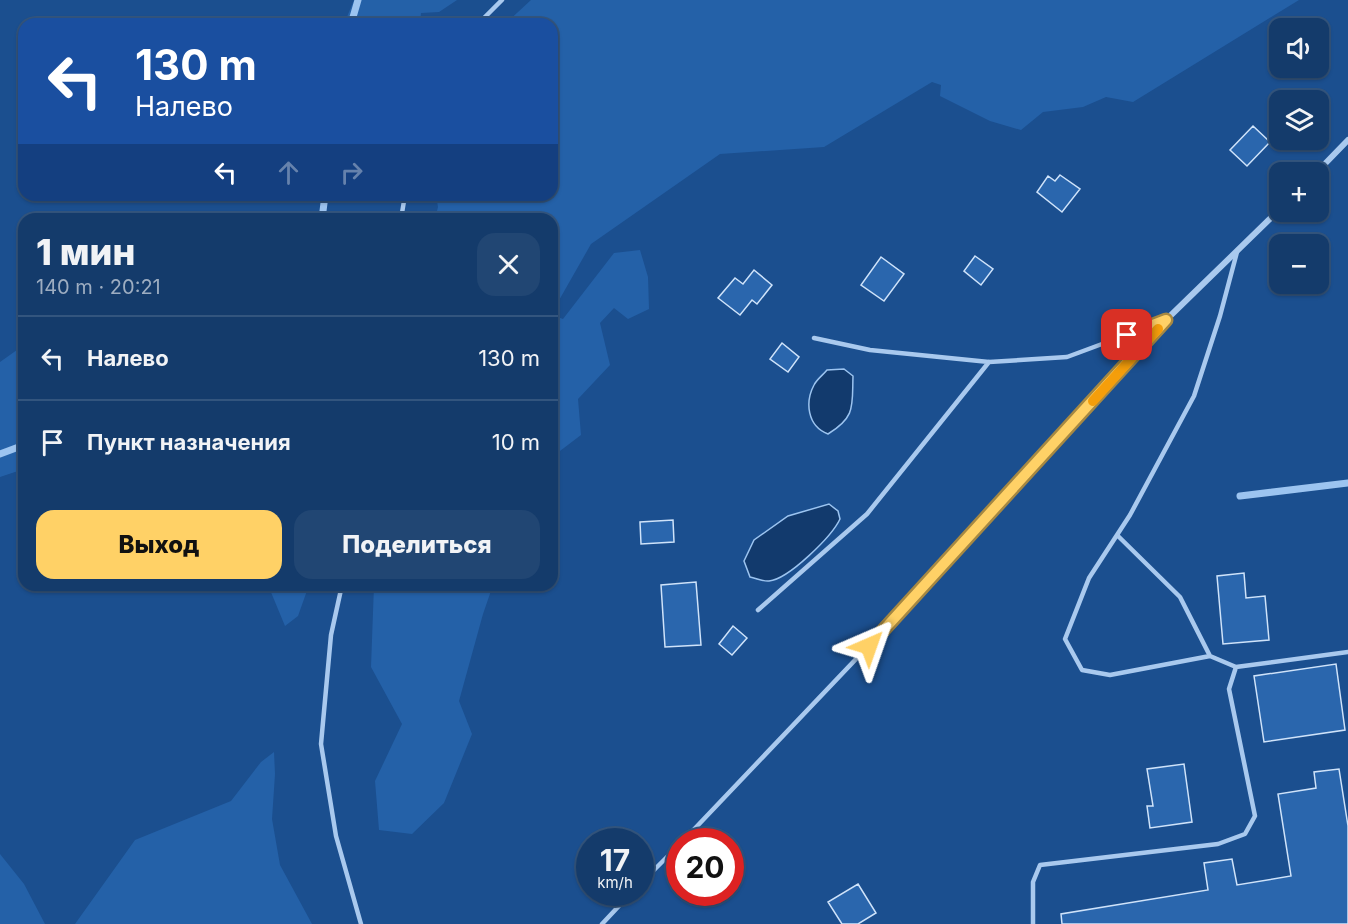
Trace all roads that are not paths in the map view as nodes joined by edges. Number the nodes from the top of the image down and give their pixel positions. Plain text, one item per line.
1 (502, 0) edge
2 (484, 18) edge
3 (1348, 140) edge
4 (1327, 162) edge
5 (1269, 219) edge
6 (1237, 250) junction
7 (1166, 320) junction
8 (814, 338) dead end
9 (988, 362) junction
10 (1117, 535) junction
11 (341, 591) edge
12 (758, 610) dead end
13 (1348, 652) edge
14 (1210, 656) junction
15 (1236, 667) junction
16 (695, 828) edge
17 (666, 858) edge
18 (654, 870) edge
19 (619, 906) edge
20 (362, 924) edge
21 (602, 924) edge
22 (1033, 924) edge

1 - 2 lane
3 - 4 street
5 - 6 street
6 - 7 street
6 - 10 lane
7 - 9 lane
7 - 16 lane
8 - 9 lane
9 - 12 lane
10 - 14 lane
10 - 14 lane
11 - 20 lane
13 - 15 lane
14 - 15 lane
15 - 22 lane
17 - 18 lane
19 - 21 lane

